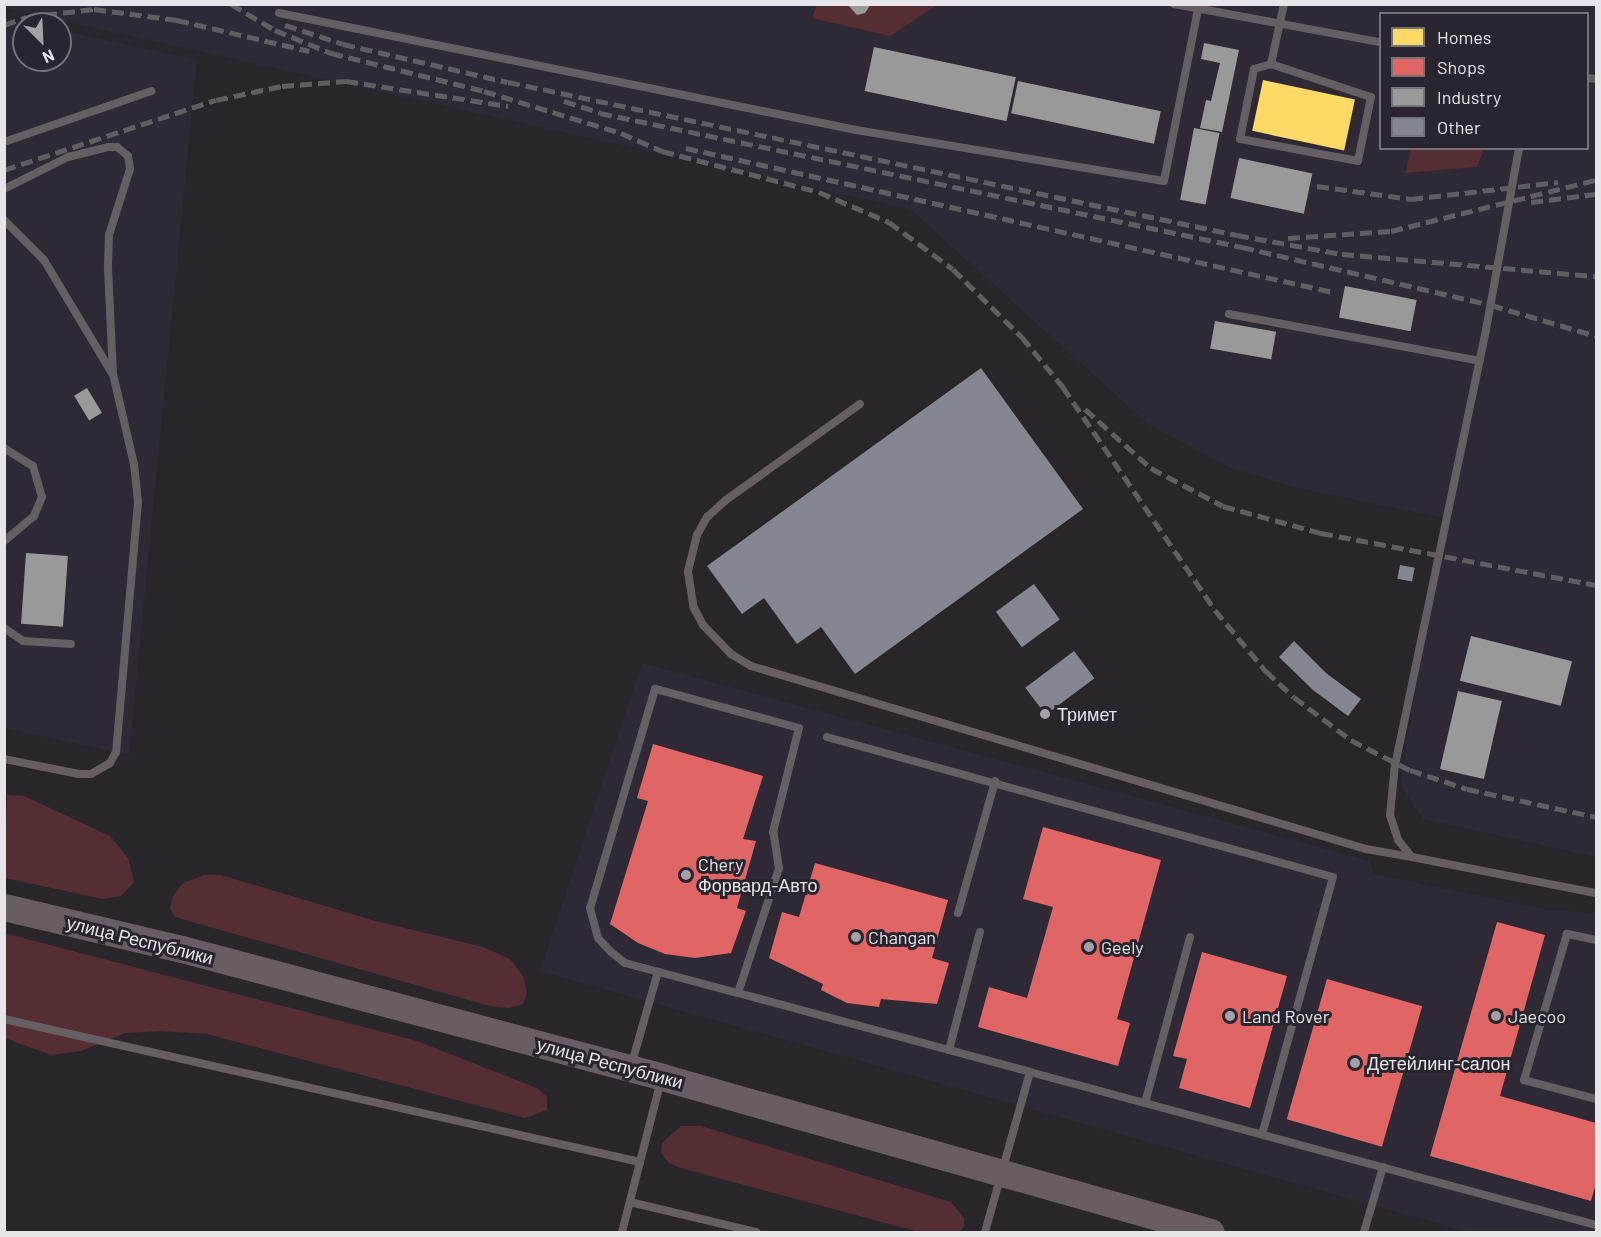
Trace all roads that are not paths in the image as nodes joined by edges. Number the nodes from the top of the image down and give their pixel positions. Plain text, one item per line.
1 (1174, 4) edge
2 (1284, 4) edge
3 (1198, 9) junction
4 (279, 14) dead end
5 (1280, 24) junction
6 (1379, 42) edge
7 (1271, 64) junction
8 (151, 91) dead end
9 (4, 142) edge
10 (1519, 150) edge
11 (4, 189) edge
12 (4, 220) edge
13 (1229, 314) dead end
14 (1480, 361) junction
15 (113, 374) junction
16 (860, 404) dead end
17 (4, 448) edge
18 (4, 541) edge
19 (4, 628) edge
20 (71, 644) dead end
21 (827, 736) dead end
22 (4, 759) edge
23 (995, 781) junction
24 (1412, 857) junction
25 (1596, 893) edge
26 (4, 907) edge
27 (958, 913) dead end
28 (980, 932) dead end
29 (1190, 937) dead end
30 (1596, 939) edge
31 (658, 972) junction
32 (738, 993) junction
33 (4, 1019) edge
34 (949, 1050) junction
35 (631, 1068) junction
36 (1030, 1072) junction
37 (662, 1077) junction
38 (1596, 1099) edge
39 (1145, 1103) junction
40 (1262, 1134) junction
41 (640, 1162) junction
42 (1383, 1167) junction
43 (1000, 1173) junction
44 (630, 1202) junction
45 (1596, 1225) edge
46 (622, 1233) edge
47 (756, 1233) edge
48 (985, 1233) edge
49 (1211, 1233) edge
50 (1364, 1233) edge

1 - 3 lane
2 - 5 lane
3 - 4 lane
3 - 5 lane
5 - 6 lane
5 - 7 lane
7 - 7 lane
8 - 9 lane
10 - 14 lane
11 - 15 lane
12 - 15 lane
13 - 14 lane
14 - 24 lane
15 - 22 lane
16 - 24 lane
17 - 18 lane
19 - 20 lane
21 - 23 lane
23 - 27 lane
23 - 40 lane
24 - 25 lane
26 - 35 main road, улица Республики
28 - 34 lane
29 - 39 lane
30 - 38 lane
31 - 32 lane
31 - 32 lane
31 - 35 lane
32 - 34 lane
33 - 41 lane
34 - 36 lane
35 - 37 main road, улица Республики
36 - 39 lane
36 - 43 lane
37 - 41 lane
37 - 43 main road, улица Республики
39 - 40 lane
40 - 42 lane
41 - 44 lane
42 - 45 lane
42 - 50 lane
43 - 48 lane
43 - 49 main road, улица Республики
44 - 46 lane
44 - 47 lane

